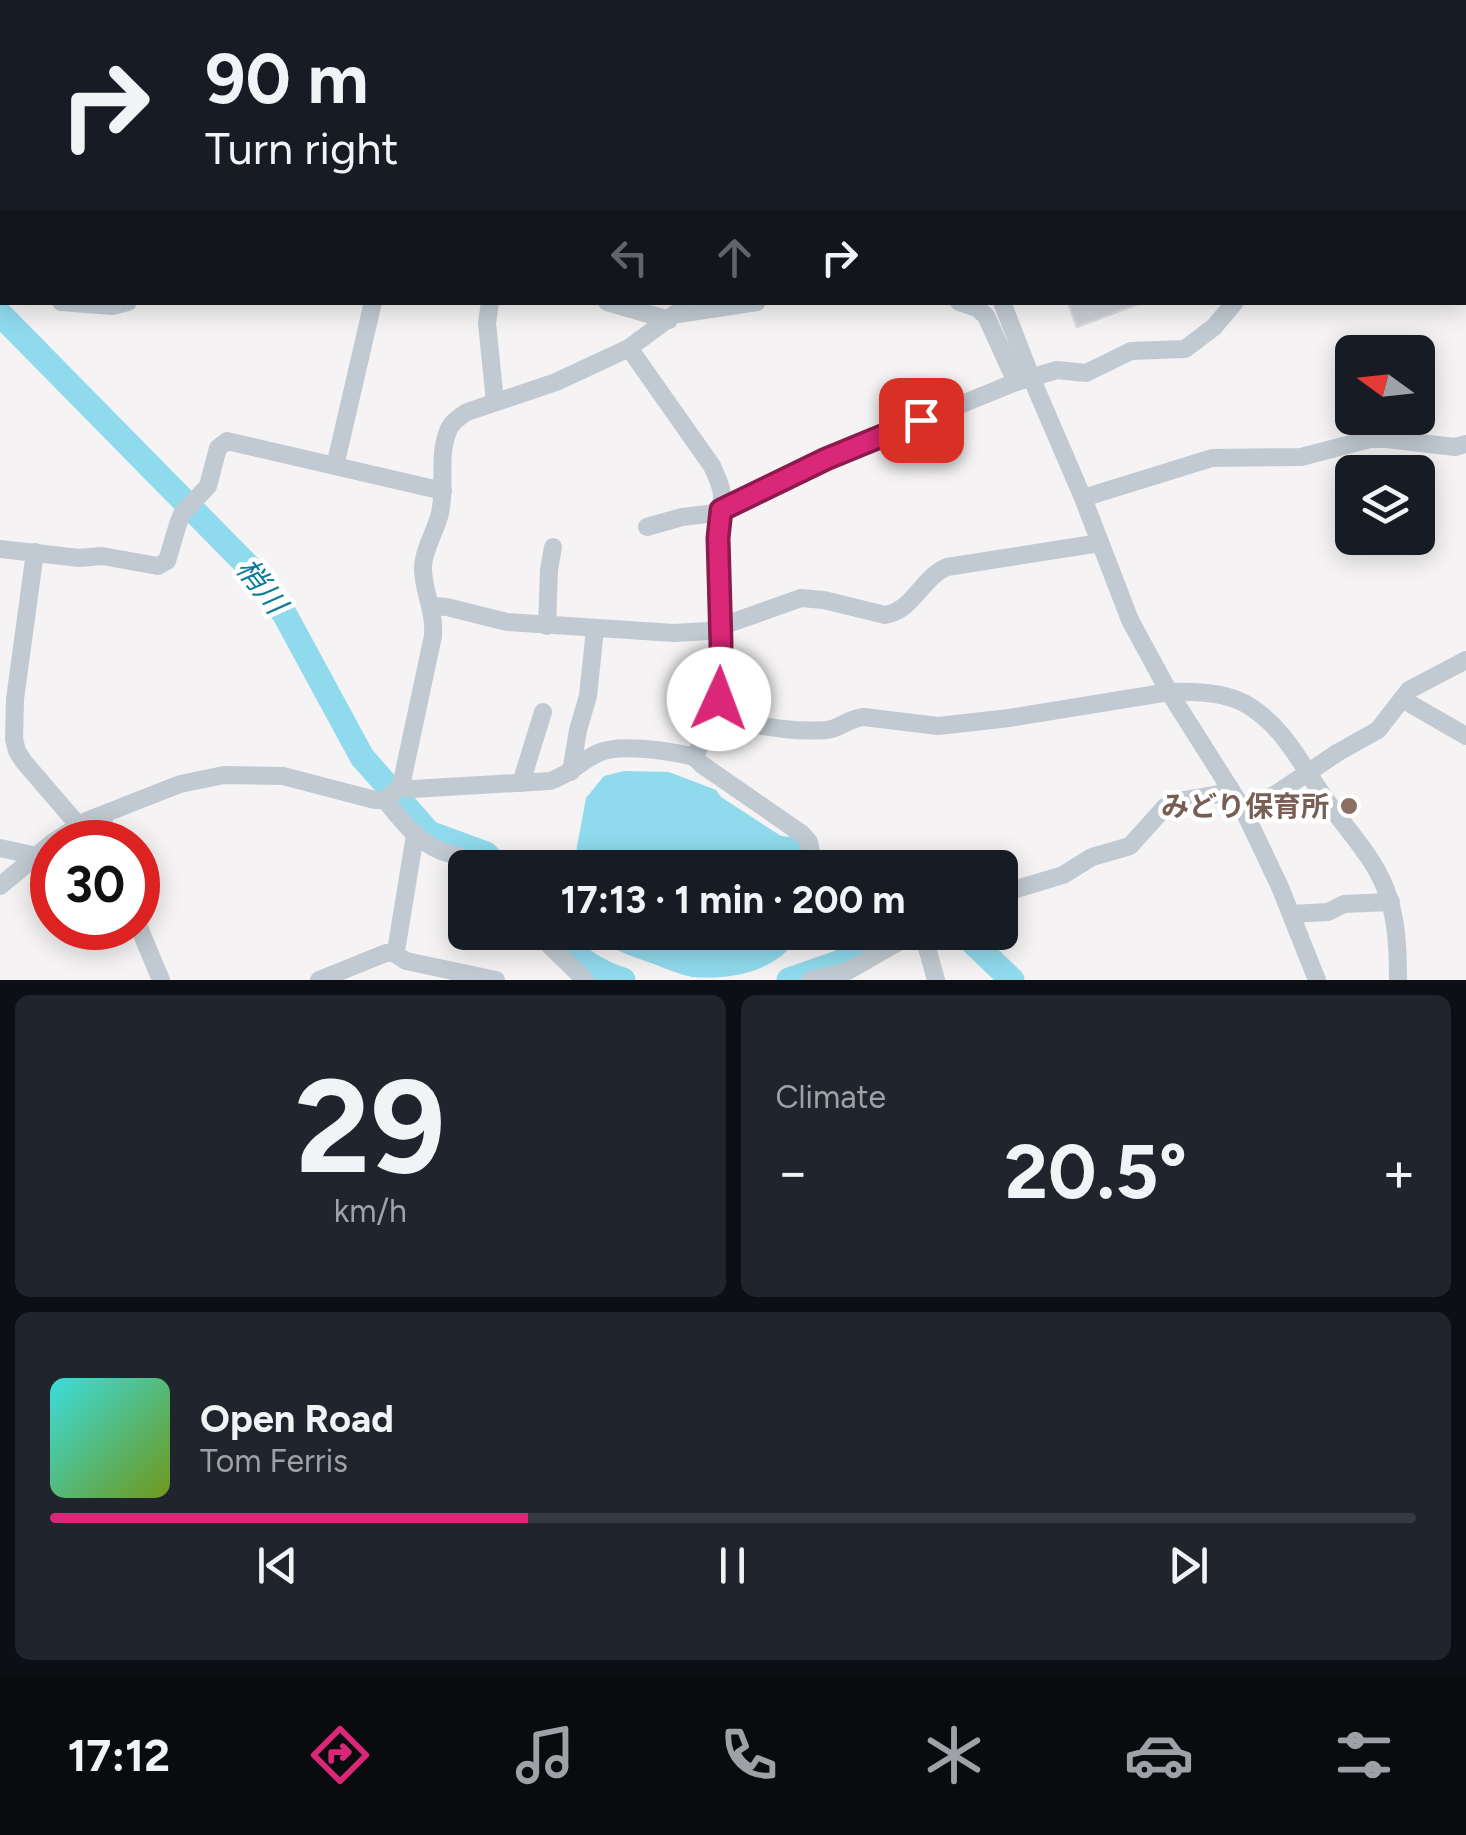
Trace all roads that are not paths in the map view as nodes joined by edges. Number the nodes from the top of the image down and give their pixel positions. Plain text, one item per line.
1 (373, 305) edge
2 (490, 305) edge
3 (629, 305) edge
4 (742, 305) edge
5 (968, 305) edge
6 (1003, 305) edge
7 (1232, 305) edge
8 (679, 312) edge
9 (629, 348) junction
10 (1024, 380) junction
11 (495, 402) junction
12 (1466, 444) edge
13 (335, 466) junction
14 (443, 491) junction
15 (1083, 498) junction
16 (721, 510) junction
17 (647, 527) dead end
18 (1100, 543) junction
19 (553, 547) dead end
20 (0, 549) edge
21 (35, 552) junction
22 (432, 606) junction
23 (547, 626) junction
24 (721, 626) junction
25 (595, 629) junction
26 (1466, 660) edge
27 (1169, 692) junction
28 (1402, 699) junction
29 (543, 712) dead end
30 (716, 718) junction
31 (1466, 736) edge
32 (8, 742) edge
33 (694, 757) junction
34 (571, 772) junction
35 (1309, 773) junction
36 (521, 782) junction
37 (1230, 788) junction
38 (391, 794) junction
39 (1243, 809) junction
40 (102, 816) junction
41 (75, 820) edge
42 (93, 820) edge
43 (103, 820) edge
44 (414, 834) junction
45 (0, 848) edge
46 (810, 850) edge
47 (448, 853) edge
48 (30, 854) edge
49 (30, 862) edge
50 (0, 886) edge
51 (1018, 888) edge
52 (1391, 902) junction
53 (1291, 914) junction
54 (148, 950) edge
55 (554, 950) edge
56 (394, 953) junction
57 (161, 980) edge
58 (319, 980) edge
59 (496, 980) edge
60 (585, 980) edge
61 (811, 980) edge
62 (936, 980) edge
63 (1317, 980) edge
64 (1398, 980) edge

1 - 13 street
2 - 11 street
3 - 8 street
4 - 8 street
5 - 10 street
6 - 10 street
7 - 10 street
8 - 9 street
9 - 11 street
9 - 16 street
10 - 15 street
10 - 16 street
11 - 14 street
12 - 15 street
13 - 14 street
13 - 21 street
14 - 22 street
15 - 18 street
16 - 17 street
16 - 24 street
18 - 24 street
18 - 27 street
19 - 23 street
20 - 21 street
21 - 32 street
22 - 23 street
22 - 38 street
23 - 25 street
24 - 25 street
24 - 30 street
25 - 34 street
26 - 28 street
27 - 30 street
27 - 35 street
27 - 37 street
28 - 31 street
28 - 35 street
29 - 36 street
30 - 33 street
32 - 41 street
33 - 34 street
33 - 46 street
34 - 36 street
35 - 39 street
35 - 52 street
36 - 38 street
37 - 39 street
37 - 51 street
38 - 40 street
38 - 44 street
39 - 53 street
40 - 42 street
40 - 43 street
44 - 47 street
44 - 56 street
45 - 48 street
49 - 50 street
52 - 53 street
52 - 64 street
53 - 63 street
54 - 57 street
55 - 60 street
56 - 58 street
56 - 59 street
61 - 62 street

